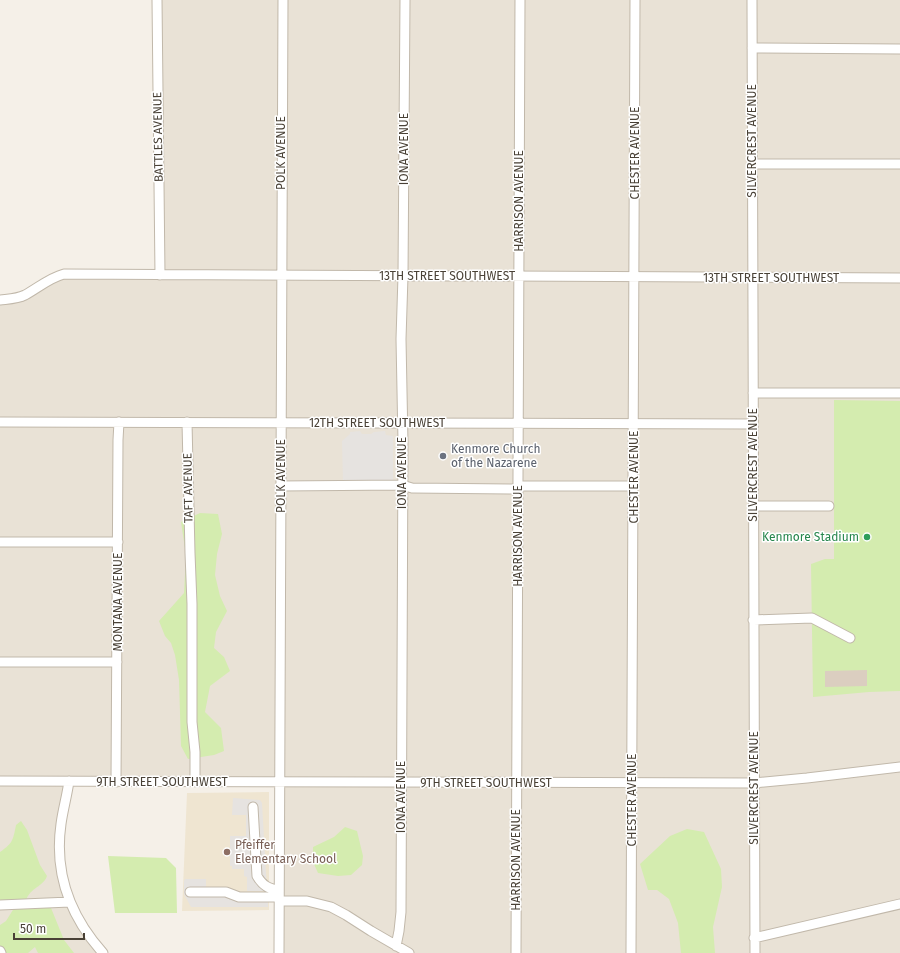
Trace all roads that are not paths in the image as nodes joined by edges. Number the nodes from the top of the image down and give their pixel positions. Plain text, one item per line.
1 (157, 0) edge
2 (283, 0) edge
3 (405, 0) edge
4 (520, 0) edge
5 (635, 0) edge
6 (752, 0) edge
7 (752, 48) junction
8 (900, 49) edge
9 (752, 164) junction
10 (900, 164) edge
11 (160, 275) junction
12 (281, 275) junction
13 (403, 276) junction
14 (519, 276) junction
15 (752, 277) junction
16 (634, 278) junction
17 (900, 278) edge
18 (0, 300) edge
19 (753, 393) junction
20 (900, 394) edge
21 (0, 422) edge
22 (119, 422) junction
23 (187, 422) junction
24 (281, 423) junction
25 (402, 423) junction
26 (518, 424) junction
27 (634, 424) junction
28 (753, 424) junction
29 (402, 485) junction
30 (280, 486) junction
31 (634, 486) junction
32 (518, 487) junction
33 (753, 506) junction
34 (829, 506) dead end
35 (0, 542) edge
36 (118, 542) junction
37 (753, 620) junction
38 (850, 638) dead end
39 (0, 662) edge
40 (117, 662) junction
41 (900, 767) edge
42 (0, 781) edge
43 (69, 782) junction
44 (116, 782) junction
45 (195, 782) junction
46 (279, 782) junction
47 (401, 782) junction
48 (517, 783) junction
49 (632, 783) junction
50 (754, 783) junction
51 (254, 807) dead end
52 (190, 892) dead end
53 (279, 896) junction
54 (70, 902) junction
55 (900, 904) edge
56 (0, 905) edge
57 (754, 938) junction
58 (396, 946) junction
59 (103, 953) edge
60 (279, 953) edge
61 (409, 953) edge
62 (516, 953) edge
63 (631, 953) edge
64 (754, 953) edge

1 - 11 street, BATTLES AVENUE
2 - 12 street, POLK AVENUE
3 - 13 street, IONA AVENUE
4 - 14 street, HARRISON AVENUE
5 - 16 street, CHESTER AVENUE
6 - 7 street, SILVERCREST AVENUE
7 - 8 street
7 - 9 street, SILVERCREST AVENUE
9 - 10 street
9 - 15 street, SILVERCREST AVENUE
11 - 12 street, 13TH STREET SOUTHWEST
11 - 18 street, 13TH STREET SOUTHWEST
12 - 13 street, 13TH STREET SOUTHWEST
12 - 24 street, POLK AVENUE
13 - 14 street, 13TH STREET SOUTHWEST
13 - 25 street, IONA AVENUE
14 - 16 street, 13TH STREET SOUTHWEST
14 - 26 street, HARRISON AVENUE
15 - 16 street, 13TH STREET SOUTHWEST
15 - 17 street, 13TH STREET SOUTHWEST
15 - 19 street, SILVERCREST AVENUE
16 - 27 street, CHESTER AVENUE
19 - 20 street
19 - 28 street, SILVERCREST AVENUE
21 - 22 street, 12TH STREET SOUTHWEST
22 - 23 street, 12TH STREET SOUTHWEST
22 - 36 street, MONTANA AVENUE
23 - 24 street, 12TH STREET SOUTHWEST
23 - 45 street, TAFT AVENUE
24 - 25 street, 12TH STREET SOUTHWEST
24 - 30 street, POLK AVENUE
25 - 26 street, 12TH STREET SOUTHWEST
25 - 29 street, IONA AVENUE
26 - 27 street, 12TH STREET SOUTHWEST
26 - 32 street, HARRISON AVENUE
27 - 28 street, 12TH STREET SOUTHWEST
27 - 31 street, CHESTER AVENUE
28 - 33 street, SILVERCREST AVENUE
29 - 30 street
29 - 32 street
29 - 47 street, IONA AVENUE
30 - 46 street, POLK AVENUE
31 - 32 street
31 - 49 street, CHESTER AVENUE
32 - 48 street, HARRISON AVENUE
33 - 34 street
33 - 37 street, SILVERCREST AVENUE
35 - 36 street
36 - 40 street, MONTANA AVENUE
37 - 38 street
37 - 50 street, SILVERCREST AVENUE
39 - 40 street
40 - 44 street, MONTANA AVENUE
41 - 50 street, 9TH STREET SOUTHWEST
42 - 43 street, 9TH STREET SOUTHWEST
43 - 44 street, 9TH STREET SOUTHWEST
43 - 54 street
44 - 45 street, 9TH STREET SOUTHWEST
45 - 46 street, 9TH STREET SOUTHWEST
46 - 47 street, 9TH STREET SOUTHWEST
46 - 53 street, POLK AVENUE
47 - 48 street, 9TH STREET SOUTHWEST
47 - 58 street, IONA AVENUE
48 - 49 street, 9TH STREET SOUTHWEST
48 - 62 street, HARRISON AVENUE
49 - 50 street, 9TH STREET SOUTHWEST
49 - 63 street, CHESTER AVENUE
50 - 57 street, SILVERCREST AVENUE
51 - 53 street
52 - 53 street
53 - 58 street
53 - 60 street, POLK AVENUE
54 - 56 street
54 - 59 street
55 - 57 street
57 - 64 street, SILVERCREST AVENUE
58 - 61 street

